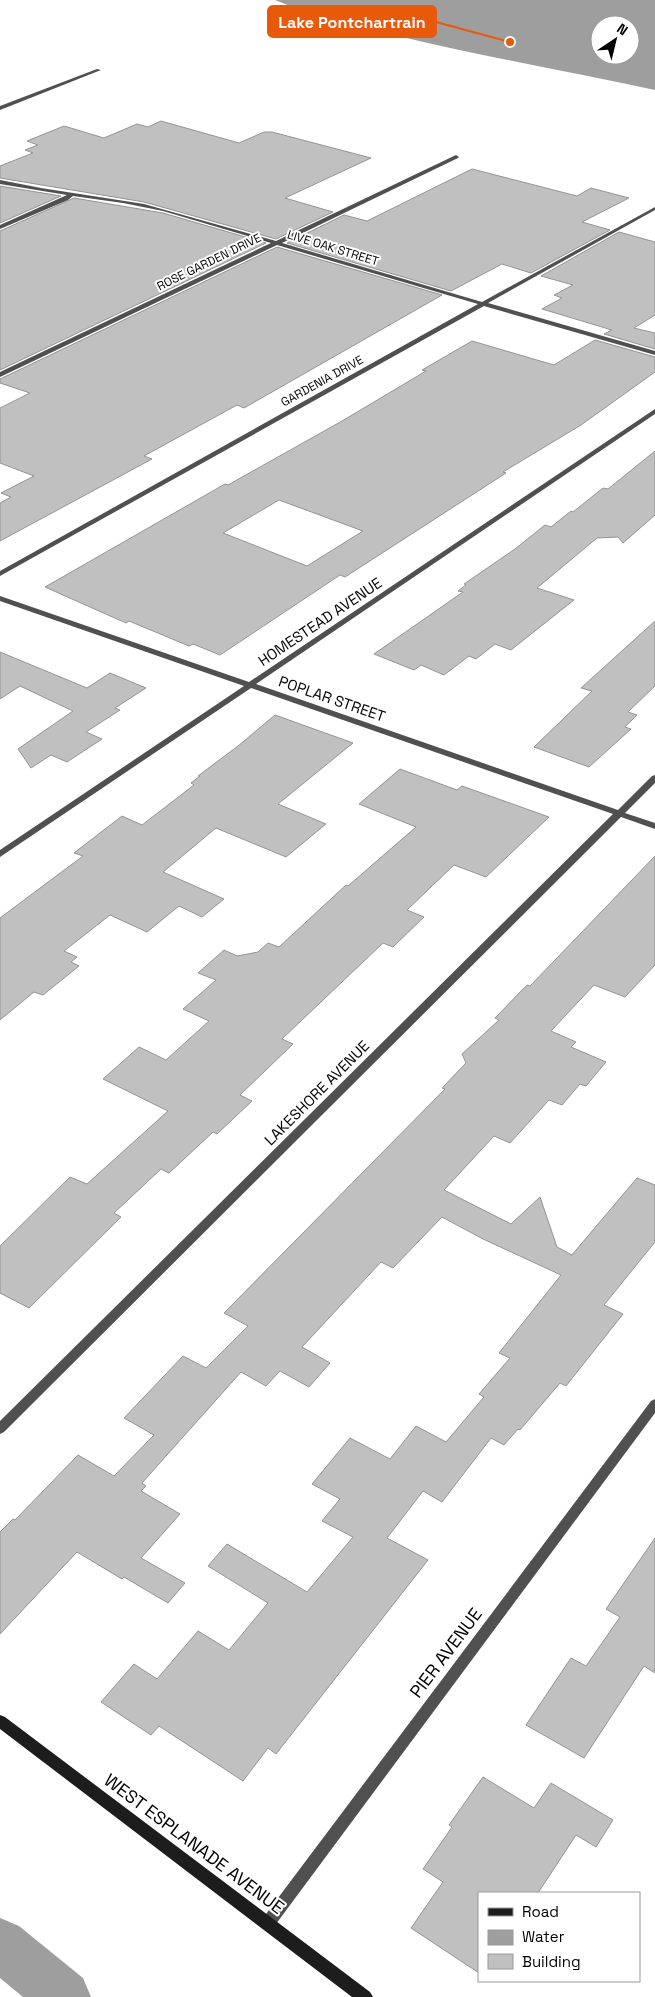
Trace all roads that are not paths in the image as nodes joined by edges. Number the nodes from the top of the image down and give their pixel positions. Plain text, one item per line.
1 (99, 70) dead end
2 (0, 108) edge
3 (456, 157) dead end
4 (0, 182) edge
5 (71, 195) junction
6 (654, 208) edge
7 (0, 227) edge
8 (277, 243) junction
9 (482, 304) junction
10 (655, 353) edge
11 (0, 375) edge
12 (655, 411) edge
13 (0, 574) edge
14 (0, 598) edge
15 (252, 686) junction
16 (655, 778) edge
17 (619, 813) junction
18 (655, 826) edge
19 (0, 854) edge
20 (655, 1404) edge
21 (0, 1429) edge
22 (0, 1720) edge
23 (268, 1924) junction
24 (366, 1997) edge

1 - 2 street
3 - 8 street, ROSE GARDEN DRIVE
4 - 5 street, LIVE OAK STREET
5 - 7 street
5 - 8 street, LIVE OAK STREET
6 - 9 street, GARDENIA DRIVE
8 - 9 street, LIVE OAK STREET
8 - 11 street, ROSE GARDEN DRIVE
9 - 10 street, LIVE OAK STREET
9 - 13 street, GARDENIA DRIVE
12 - 15 street, HOMESTEAD AVENUE
14 - 15 street, POPLAR STREET
15 - 17 street, POPLAR STREET
15 - 19 street, HOMESTEAD AVENUE
16 - 17 street, LAKESHORE AVENUE
17 - 18 street, POPLAR STREET
17 - 21 street, LAKESHORE AVENUE
20 - 23 street, PIER AVENUE
22 - 23 main road, WEST ESPLANADE AVENUE
23 - 24 main road, WEST ESPLANADE AVENUE

